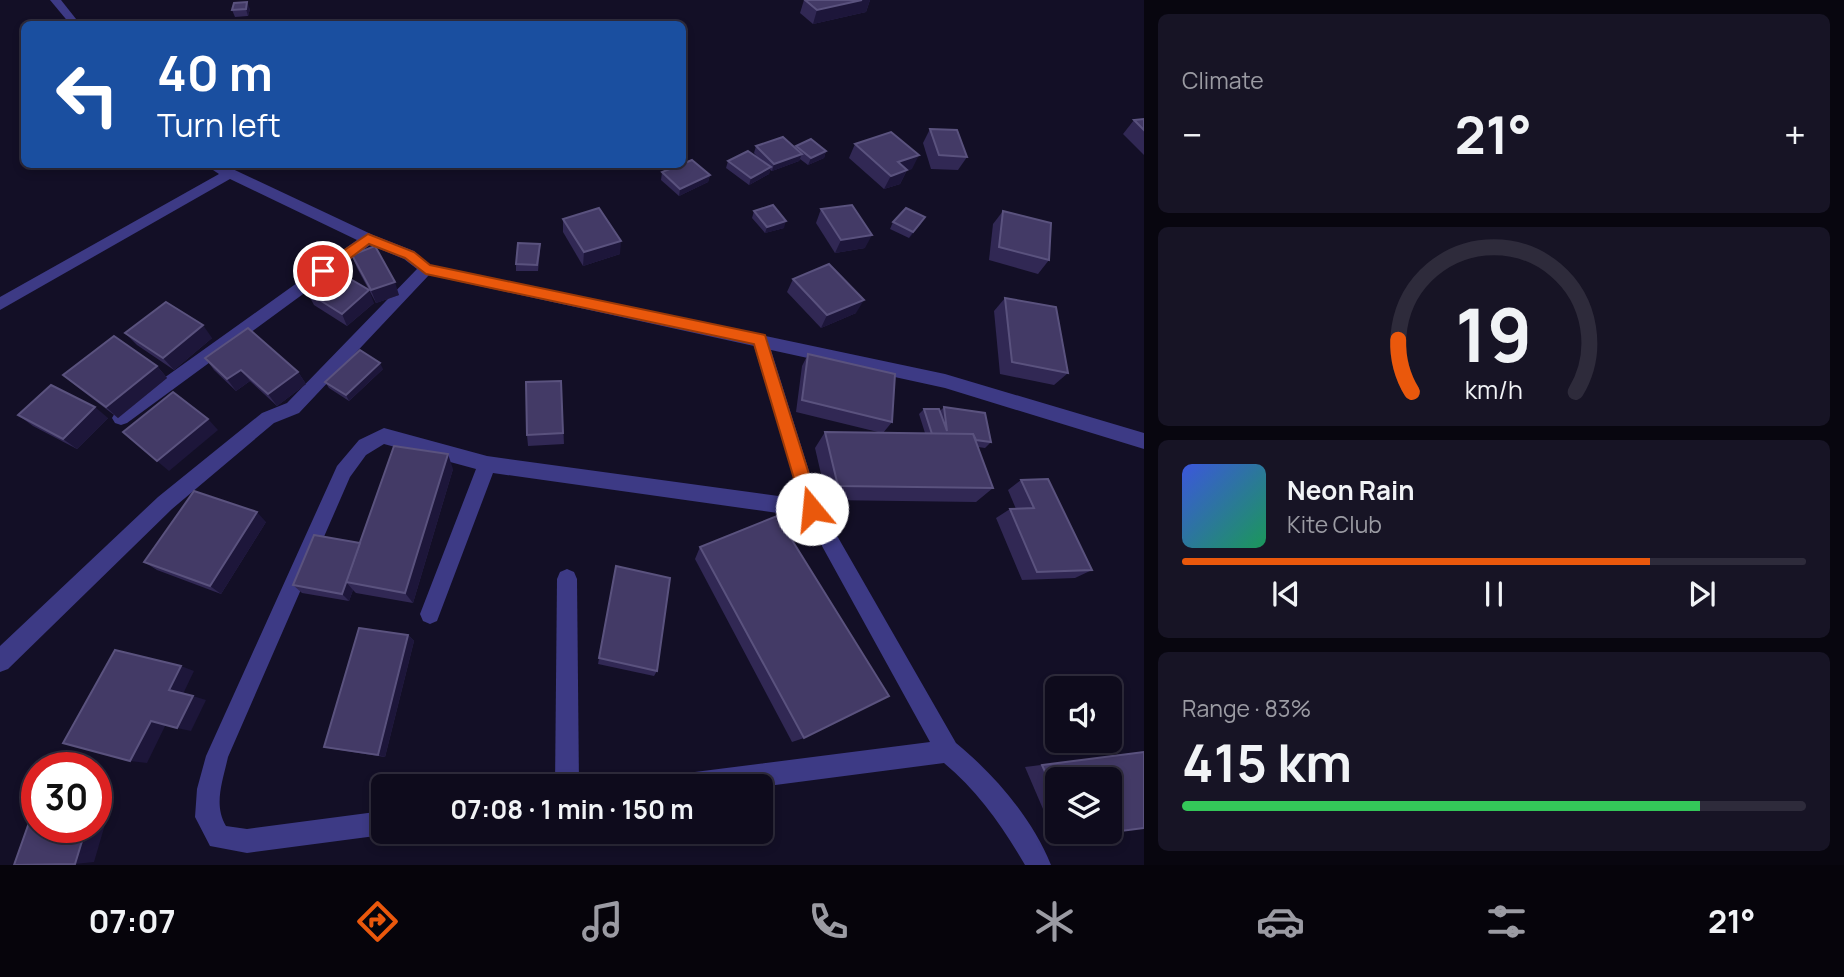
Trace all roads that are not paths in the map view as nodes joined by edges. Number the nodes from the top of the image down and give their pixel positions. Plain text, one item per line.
1 (55, 0) edge
2 (72, 21) edge
3 (218, 168) edge
4 (229, 174) junction
5 (368, 239) junction
6 (426, 269) junction
7 (0, 304) edge
8 (760, 339) junction
9 (121, 418) dead end
10 (1144, 441) edge
11 (487, 464) junction
12 (812, 509) junction
13 (567, 579) dead end
14 (430, 614) dead end
15 (0, 661) edge
16 (948, 751) junction
17 (567, 774) edge
18 (771, 774) edge
19 (371, 826) edge
20 (1039, 865) edge

1 - 2 street
3 - 4 street
4 - 5 street
4 - 7 street
5 - 6 street
5 - 9 street
6 - 8 street
6 - 15 street
8 - 10 street
8 - 12 street
11 - 12 street
11 - 14 street
11 - 19 street
12 - 16 street
13 - 17 street
16 - 18 street
16 - 20 street

